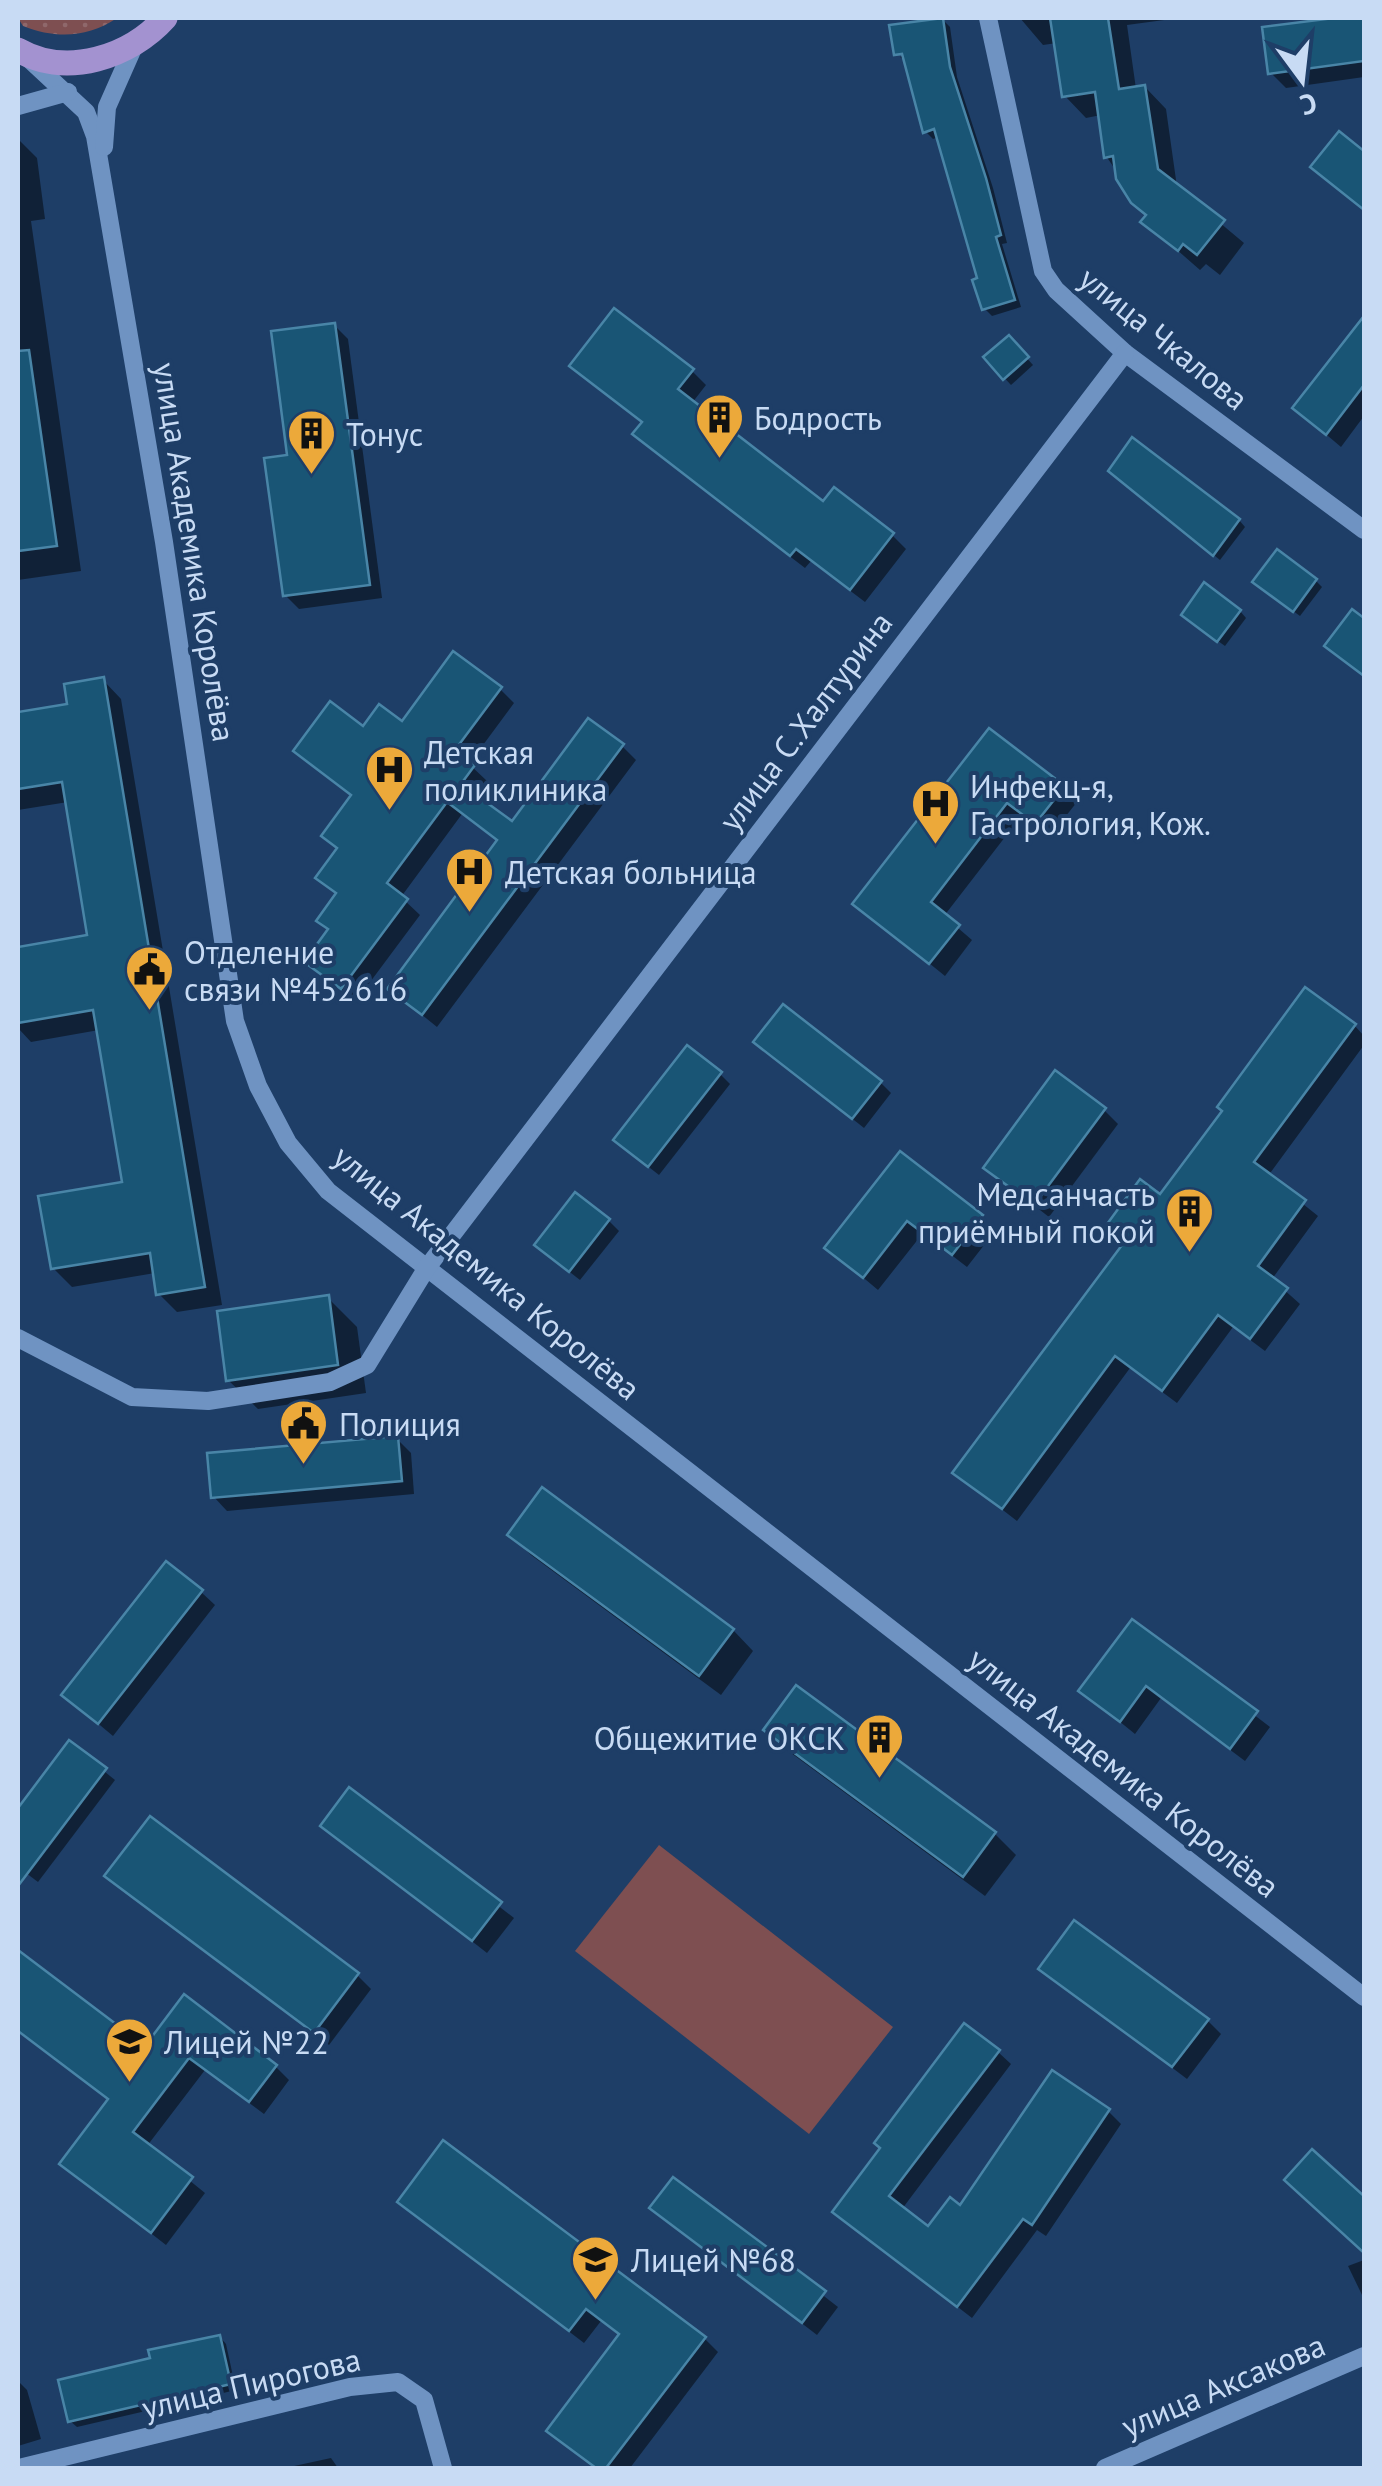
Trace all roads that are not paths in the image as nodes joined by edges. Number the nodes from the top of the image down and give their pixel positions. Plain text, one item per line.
1 (165, 18) edge
2 (988, 18) edge
3 (134, 46) junction
4 (20, 52) edge
5 (68, 92) junction
6 (18, 106) edge
7 (107, 188) junction
8 (1125, 353) junction
9 (1364, 530) edge
10 (426, 1269) junction
11 (18, 1338) edge
12 (1364, 1997) edge
13 (1364, 2356) edge
14 (19, 2468) edge
15 (443, 2468) edge
16 (1105, 2468) edge

1 - 3 main road
2 - 8 street, улица Чкалова
3 - 4 main road
3 - 7 street
4 - 5 street, улица Академика Королёва
5 - 6 street
5 - 7 street, улица Академика Королёва
7 - 10 street, улица Академика Королёва
8 - 9 street, улица Чкалова
8 - 10 street, улица С.Халтурина
10 - 11 street, улица С.Халтурина
10 - 12 street, улица Академика Королёва
13 - 16 street, улица Аксакова
14 - 15 street, улица Пирогова

